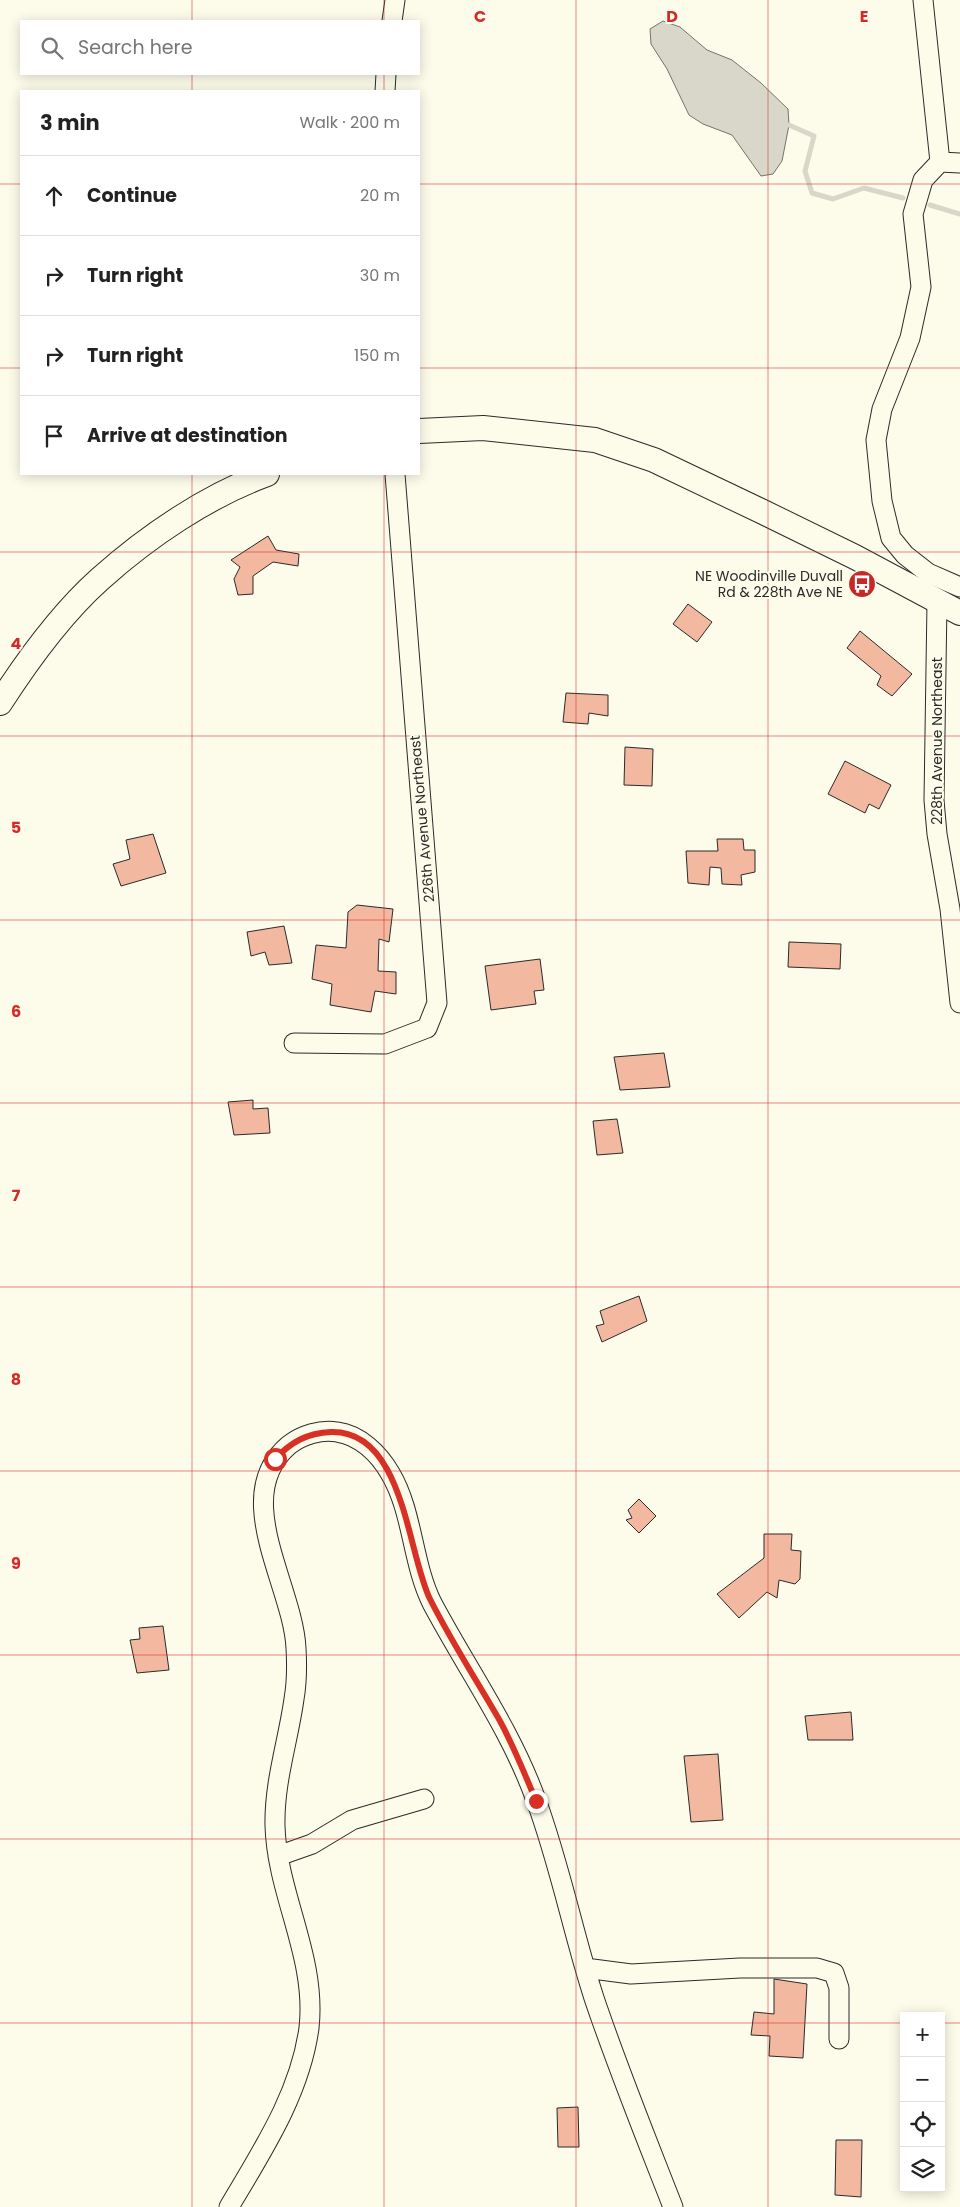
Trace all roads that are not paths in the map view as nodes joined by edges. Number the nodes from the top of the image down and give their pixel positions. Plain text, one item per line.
1 (395, 0) edge
2 (923, 0) edge
3 (392, 20) edge
4 (386, 75) edge
5 (385, 90) edge
6 (940, 162) junction
7 (960, 163) edge
8 (420, 431) edge
9 (266, 475) edge
10 (395, 475) edge
11 (960, 587) edge
12 (937, 602) junction
13 (960, 613) edge
14 (0, 703) edge
15 (960, 1003) edge
16 (294, 1043) dead end
17 (424, 1799) dead end
18 (278, 1856) junction
19 (585, 1968) junction
20 (840, 2039) dead end
21 (229, 2207) edge
22 (673, 2207) edge

1 - 3 street
2 - 6 street
4 - 5 street
6 - 7 street
6 - 11 street
8 - 12 main road
9 - 14 main road
10 - 16 street, 226th Avenue Northeast
12 - 13 main road
12 - 15 street, 228th Avenue Northeast
17 - 18 street
18 - 19 street
18 - 21 street
19 - 20 street
19 - 22 street

